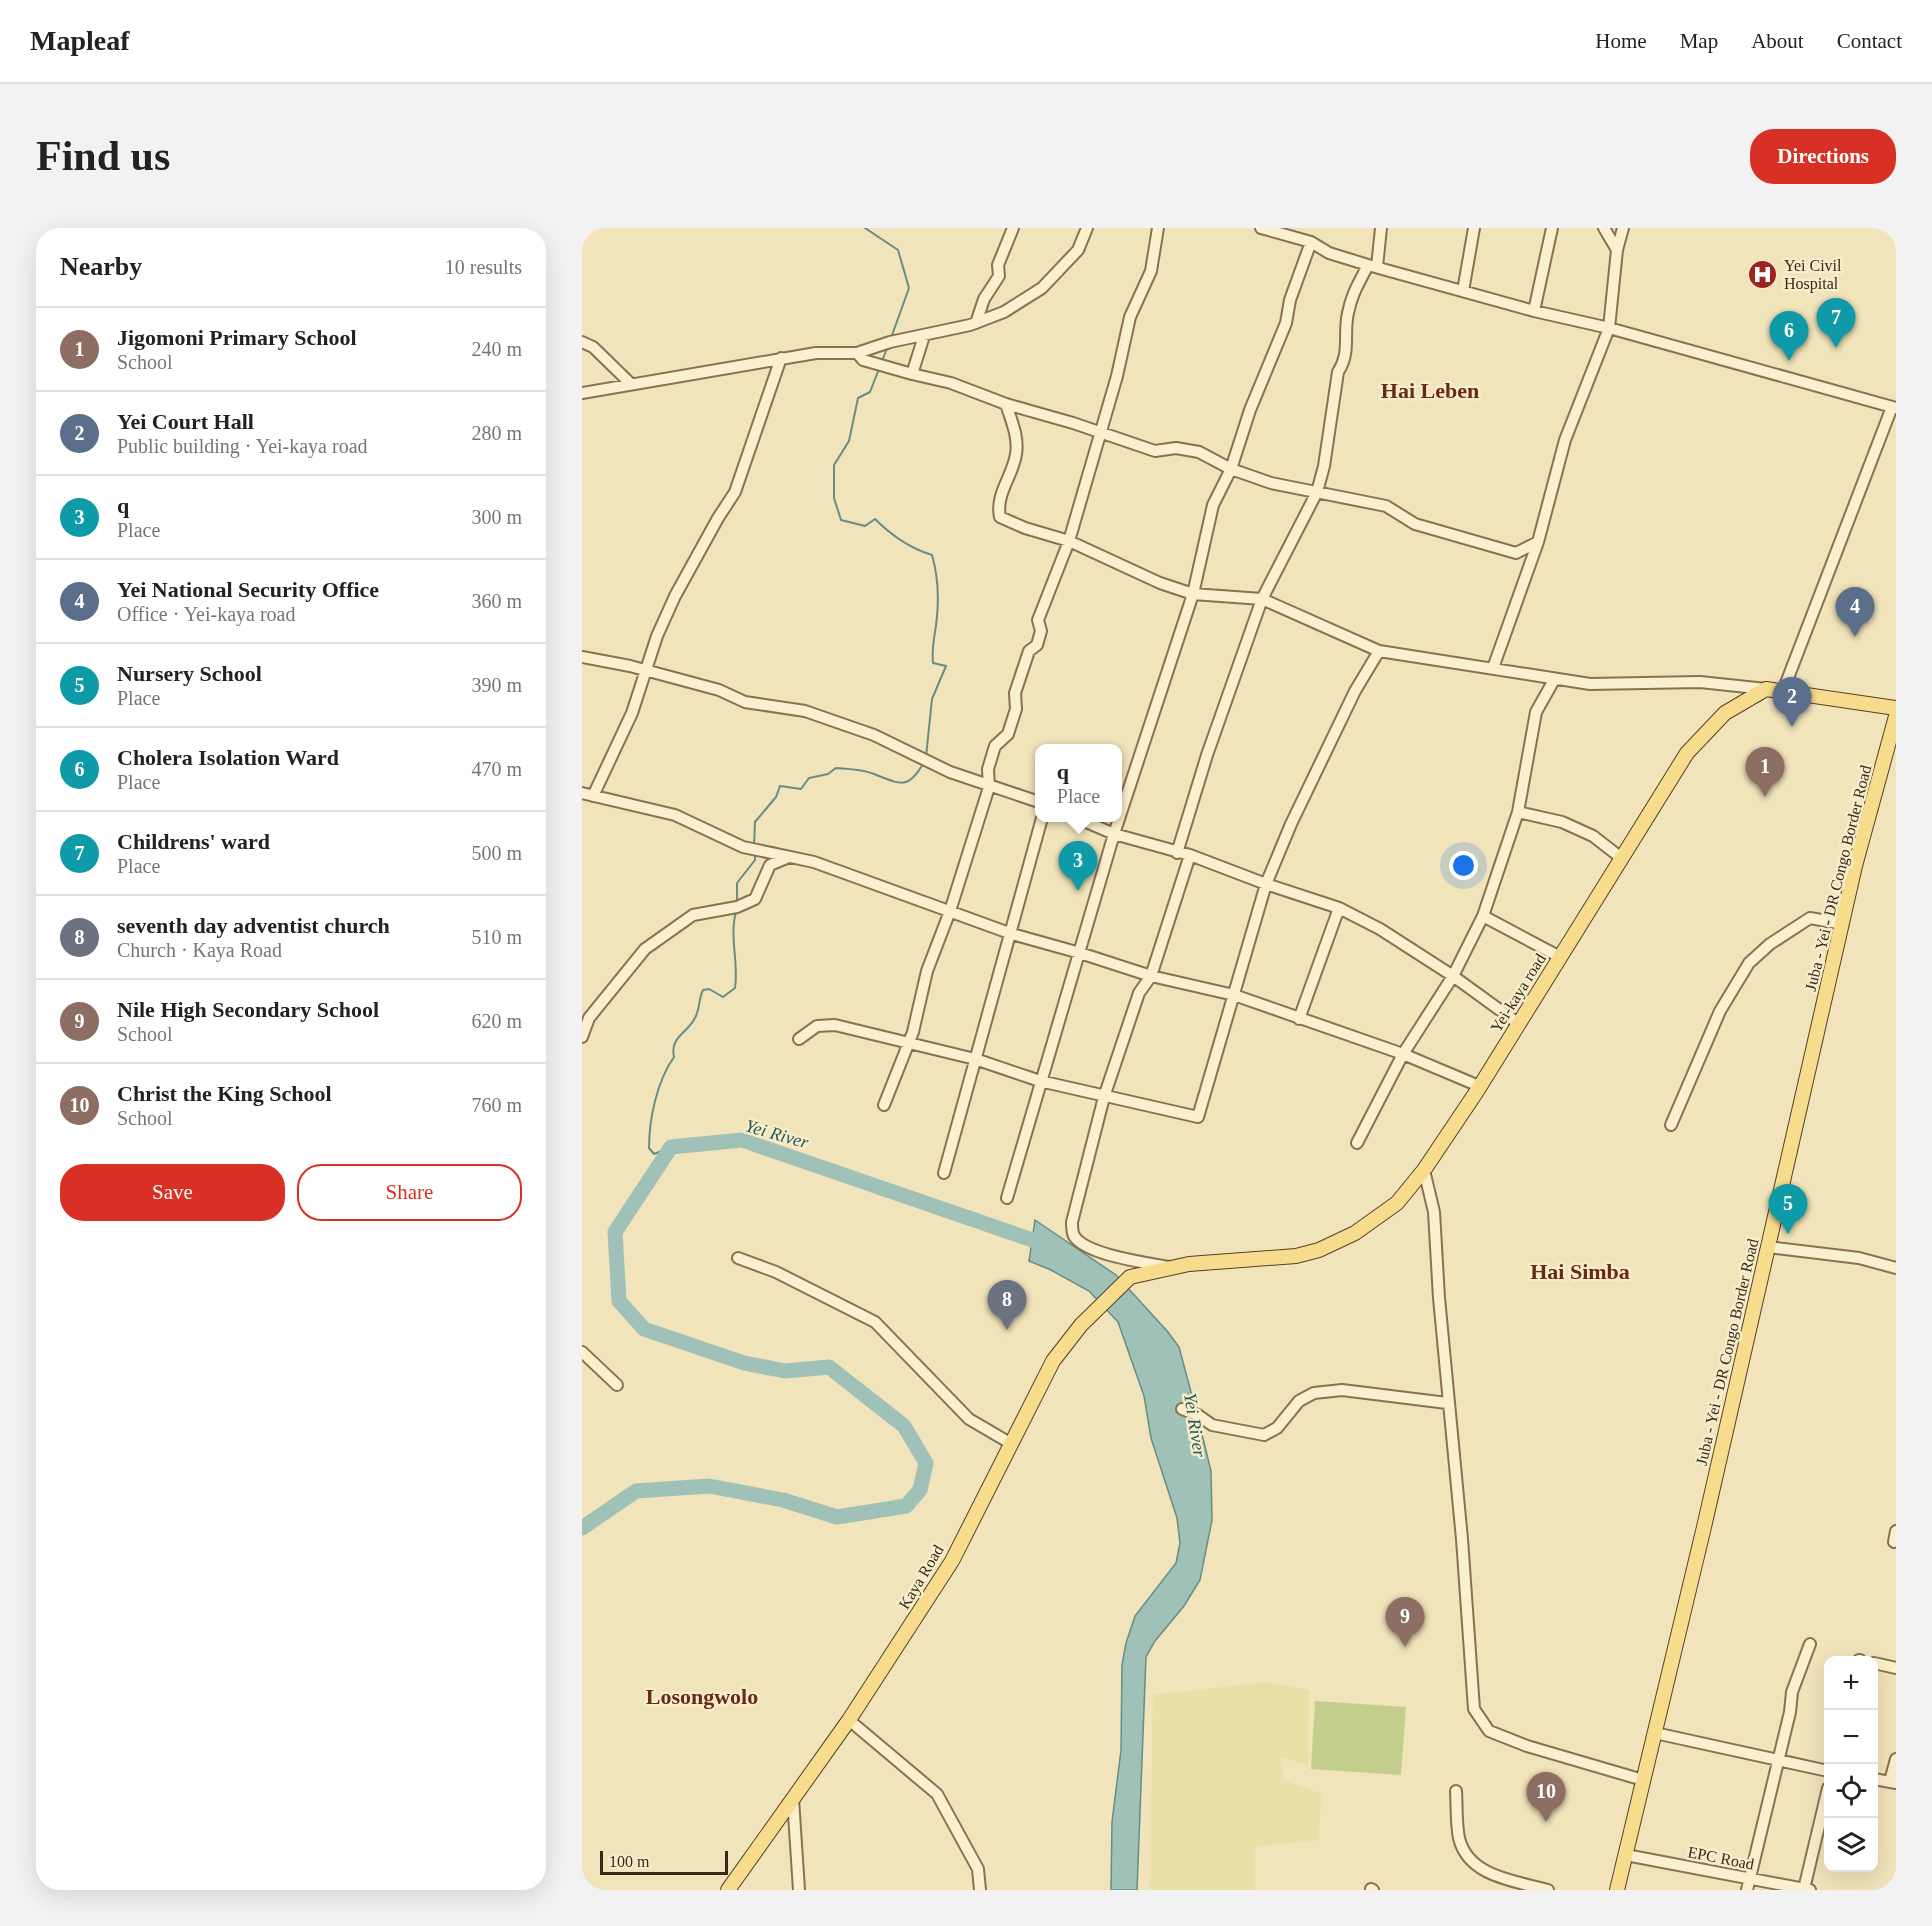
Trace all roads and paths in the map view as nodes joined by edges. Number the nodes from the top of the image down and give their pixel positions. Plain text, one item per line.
1 (1012, 228) edge
2 (1087, 228) edge
3 (1158, 228) edge
4 (1261, 228) edge
5 (1381, 228) edge
6 (1474, 228) edge
7 (1552, 228) edge
8 (1604, 228) edge
9 (1623, 228) edge
10 (1311, 242) junction
11 (1617, 250) junction
12 (1373, 266) junction
13 (1463, 291) junction
14 (1534, 311) junction
15 (976, 323) junction
16 (1609, 328) junction
17 (924, 336) junction
18 (582, 342) edge
19 (857, 353) junction
20 (781, 358) junction
21 (912, 374) junction
22 (630, 383) junction
23 (582, 393) edge
24 (1006, 404) junction
25 (1894, 408) edge
26 (1100, 433) junction
27 (1231, 469) junction
28 (1317, 492) junction
29 (1069, 541) junction
30 (1538, 542) junction
31 (1193, 594) junction
32 (1262, 599) junction
33 (1379, 651) junction
34 (582, 657) edge
35 (1493, 668) junction
36 (645, 672) junction
37 (1554, 680) junction
38 (1766, 689) junction
39 (1783, 690) junction
40 (1896, 708) edge
41 (1896, 716) edge
42 (989, 787) junction
43 (587, 794) edge
44 (1035, 801) edge
45 (1122, 810) edge
46 (1518, 812) junction
47 (1041, 822) edge
48 (1086, 822) edge
49 (1118, 822) edge
50 (1114, 834) junction
51 (1177, 853) junction
52 (1190, 855) junction
53 (789, 857) junction
54 (1620, 857) junction
55 (1266, 884) junction
56 (1339, 909) junction
57 (950, 911) junction
58 (1483, 915) junction
59 (1843, 924) junction
60 (1011, 934) junction
61 (1080, 952) junction
62 (1560, 957) junction
63 (1151, 976) junction
64 (1453, 976) junction
65 (1234, 995) junction
66 (1299, 1019) junction
67 (1519, 1024) junction
68 (582, 1037) edge
69 (799, 1039) dead end
70 (910, 1042) junction
71 (1403, 1054) junction
72 (975, 1059) junction
73 (1040, 1081) junction
74 (1479, 1086) junction
75 (1104, 1097) junction
76 (884, 1106) dead end
77 (1671, 1125) dead end
78 (1357, 1143) dead end
79 (1424, 1170) junction
80 (944, 1173) dead end
81 (1007, 1198) dead end
82 (1767, 1247) junction
83 (738, 1258) dead end
84 (1169, 1267) junction
85 (1896, 1268) edge
86 (1130, 1277) joint
87 (582, 1352) edge
88 (617, 1385) dead end
89 (1447, 1404) junction
90 (1182, 1409) dead end
91 (1010, 1443) junction
92 (1810, 1644) dead end
93 (1878, 1664) edge
94 (1896, 1668) edge
95 (849, 1720) junction
96 (1655, 1733) junction
97 (1778, 1758) junction
98 (1896, 1759) edge
99 (1824, 1770) edge
100 (1643, 1780) junction
101 (1878, 1780) edge
102 (1893, 1782) edge
103 (1456, 1791) dead end
104 (793, 1799) junction
105 (1824, 1807) edge
106 (1626, 1855) junction
107 (1755, 1883) edge
108 (1807, 1889) edge
109 (728, 1890) edge
110 (799, 1890) edge
111 (980, 1890) edge
112 (1548, 1890) edge
113 (1617, 1890) edge
114 (1747, 1890) edge

1 - 15 street
2 - 15 street
3 - 26 street
4 - 10 street
5 - 12 street
6 - 13 street
7 - 14 street
8 - 11 street
9 - 11 street
10 - 12 street
10 - 27 street
11 - 16 street
12 - 13 street
12 - 28 street
13 - 14 street
14 - 16 street
15 - 17 street
16 - 25 street
16 - 30 street
17 - 19 street
17 - 21 street
18 - 22 street
19 - 20 street
19 - 21 street
20 - 22 street
20 - 36 street
21 - 24 street
22 - 23 street
24 - 26 street
24 - 29 street
25 - 39 street
26 - 27 street
26 - 29 street
27 - 28 street
27 - 31 street
28 - 30 street
28 - 32 street
29 - 31 street
29 - 42 street
30 - 35 street
31 - 32 street
31 - 45 street
32 - 33 street
32 - 51 street
33 - 35 street
33 - 55 street
34 - 36 street
35 - 37 street
36 - 42 street
36 - 43 street
37 - 38 street
37 - 46 street
38 - 39 main road
38 - 54 main road, Yei-kaya road
39 - 40 main road
41 - 59 main road, Juba - Yei - DR Congo Border Road
42 - 44 street
42 - 57 street
43 - 53 street
46 - 54 street
46 - 58 street
47 - 60 street
48 - 50 street
49 - 50 street
50 - 51 street
50 - 61 street
51 - 52 street
52 - 55 street
52 - 63 street
53 - 57 street
53 - 68 street
54 - 62 main road, Yei-kaya road
55 - 56 street
55 - 65 street
56 - 64 street
56 - 66 street
57 - 60 street
57 - 70 street
58 - 62 street
58 - 64 street
59 - 77 street
59 - 82 main road, Juba - Yei - DR Congo Border Road
60 - 61 street
60 - 72 street
61 - 63 street
61 - 73 street
62 - 67 main road, Yei-kaya road
63 - 65 street
63 - 75 street
64 - 67 street
64 - 71 street
65 - 66 street
65 - 75 street
66 - 71 street
67 - 74 main road, Yei-kaya road
69 - 70 street
70 - 72 street
70 - 76 street
71 - 74 street
71 - 78 street
72 - 73 street
72 - 80 street
73 - 75 street
73 - 81 street
74 - 79 main road, Yei-kaya road
75 - 84 street
79 - 84 main road, Yei-kaya road
79 - 89 street
82 - 85 street
82 - 96 main road, Juba - Yei - DR Congo Border Road
83 - 91 street
84 - 86 main road, Yei-kaya road
86 - 91 main road, Kaya Road
87 - 88 street
89 - 90 street
89 - 100 street
91 - 95 main road, Kaya Road
92 - 97 street
93 - 94 street
95 - 104 main road, Kaya Road
95 - 111 street
96 - 97 street
96 - 100 main road, Juba - Yei - DR Congo Border Road
97 - 99 street
97 - 107 street
98 - 102 street
100 - 106 main road, Juba - Yei - DR Congo Border Road
101 - 102 street
103 - 112 street
104 - 109 main road, Kaya Road
104 - 110 street
105 - 108 street
106 - 107 street, EPC Road
106 - 113 main road, Juba - Yei - DR Congo Border Road
107 - 108 street, EPC Road
107 - 114 street

